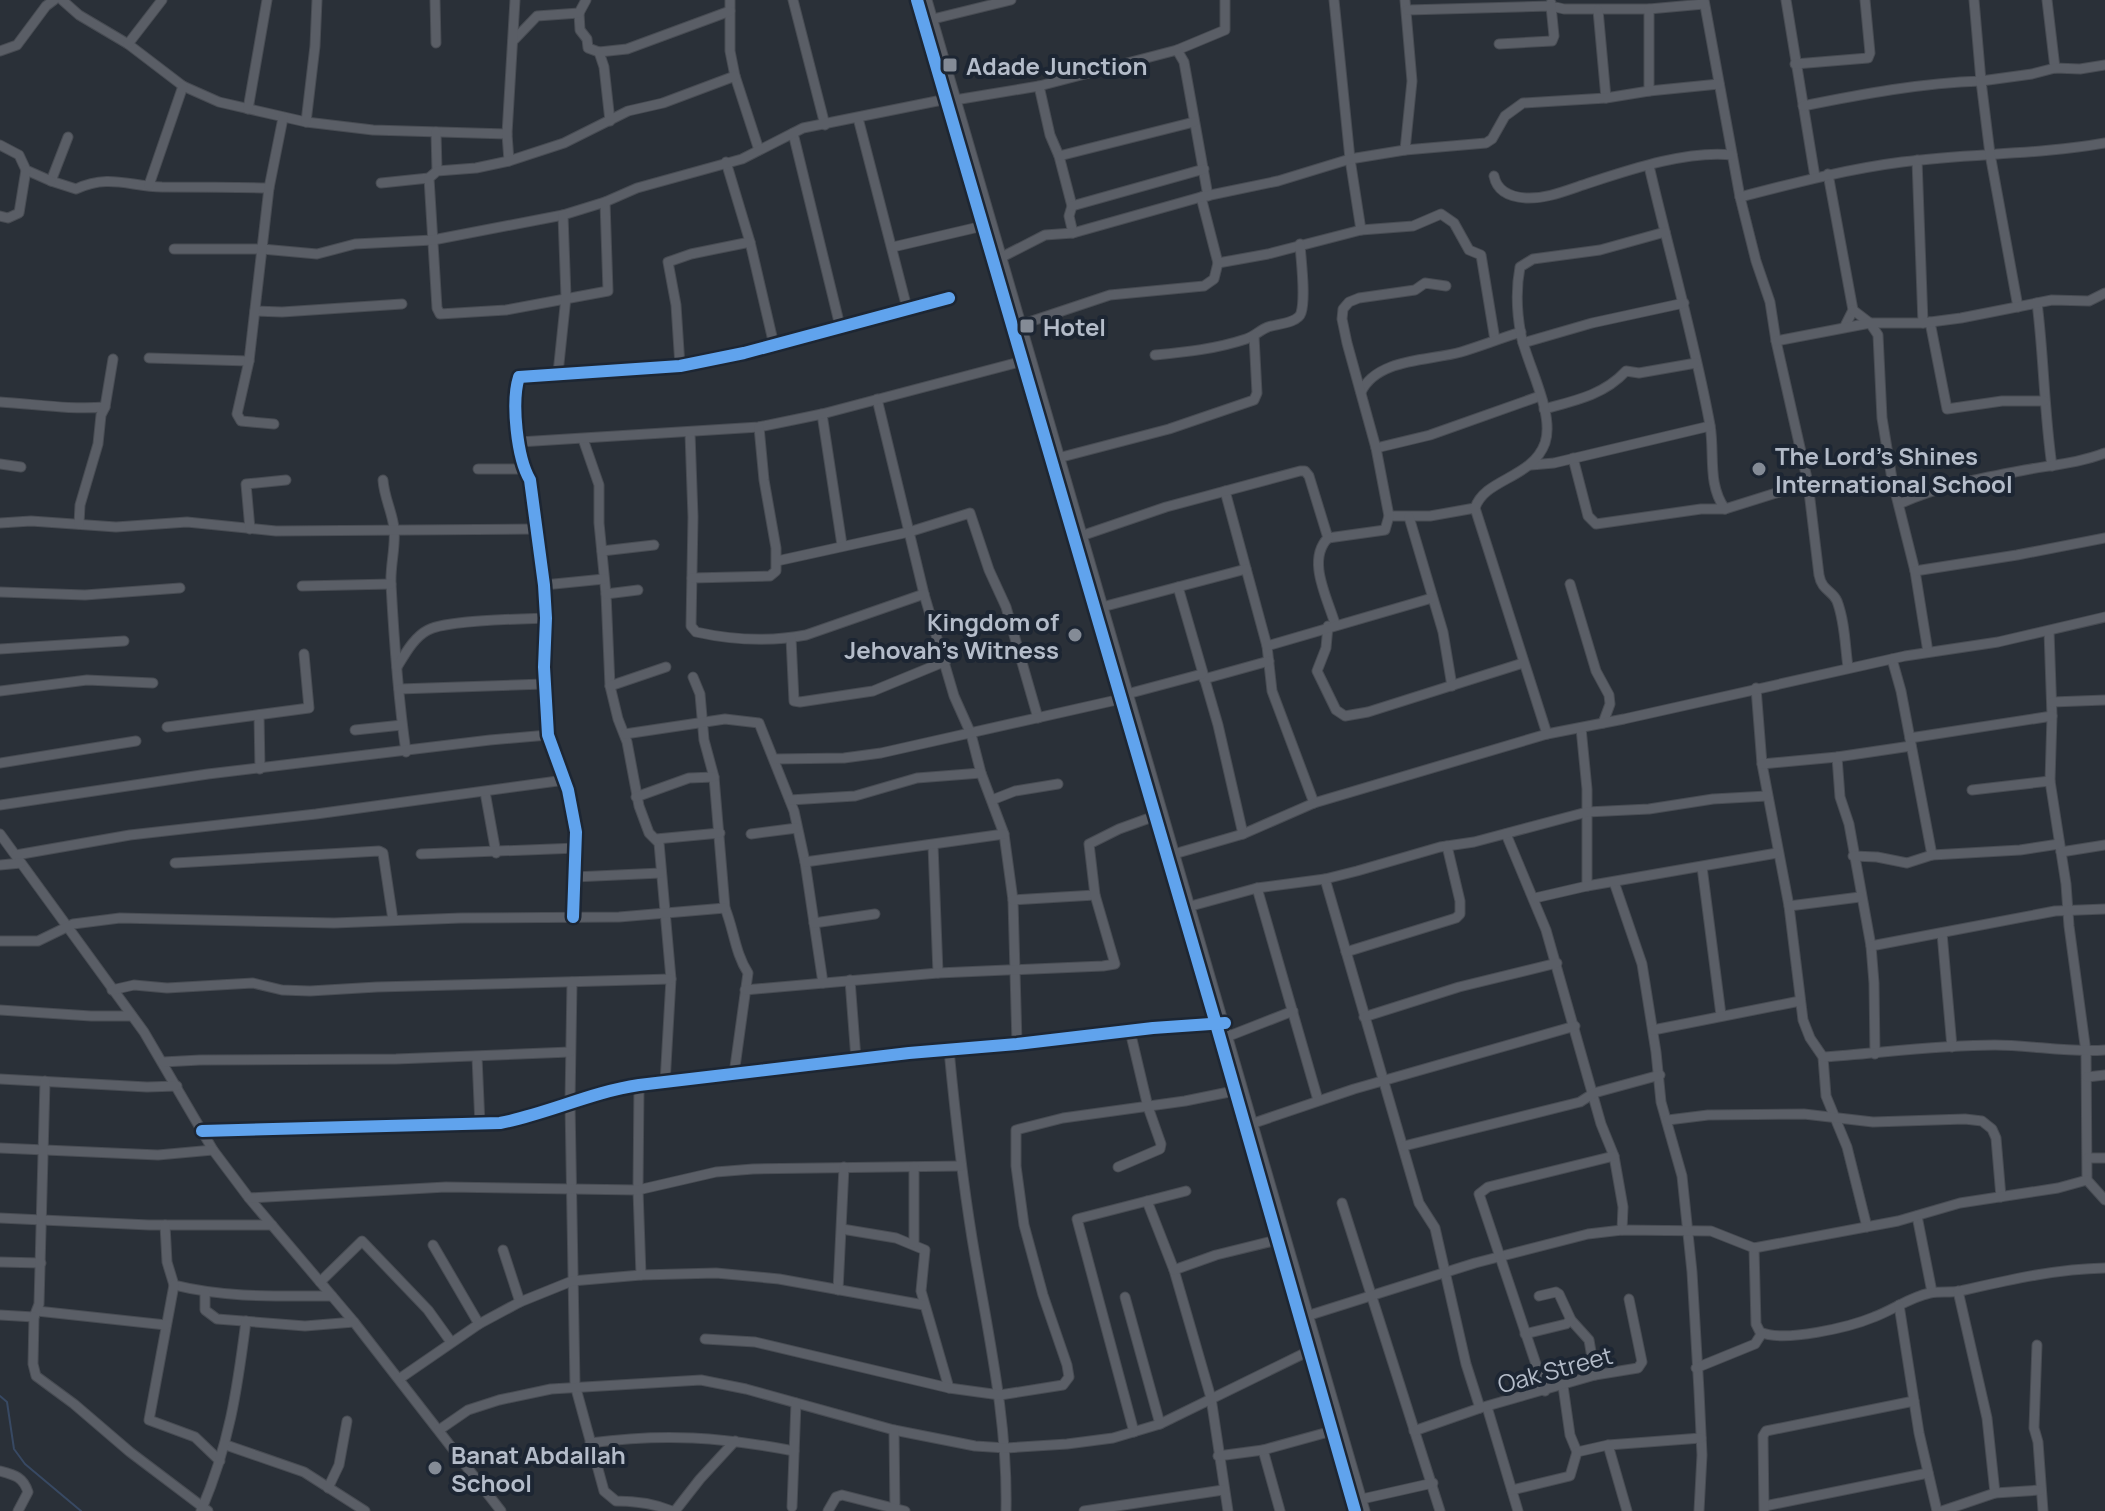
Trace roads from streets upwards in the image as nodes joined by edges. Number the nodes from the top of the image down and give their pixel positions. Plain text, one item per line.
1 (54, 0) edge
2 (62, 0) edge
3 (162, 0) edge
4 (267, 0) edge
5 (317, 0) edge
6 (435, 0) edge
7 (515, 0) edge
8 (586, 0) edge
9 (793, 0) edge
10 (917, 0) edge
11 (927, 0) edge
12 (1011, 0) edge
13 (1225, 0) edge
14 (1334, 0) edge
15 (1786, 0) edge
16 (1865, 0) edge
17 (1974, 0) edge
18 (2047, 0) edge
19 (1704, 2) edge
20 (1551, 3) edge
21 (730, 5) edge
22 (1406, 5) edge
23 (1437, 5) edge
24 (1649, 9) junction
25 (1598, 10) junction
26 (579, 13) junction
27 (928, 21) junction
28 (513, 41) junction
29 (436, 43) dead end
30 (128, 44) junction
31 (1499, 44) dead end
32 (1177, 50) junction
33 (0, 51) edge
34 (599, 52) junction
35 (1795, 64) junction
36 (2105, 65) edge
37 (2055, 68) junction
38 (735, 76) junction
39 (1999, 79) junction
40 (1981, 81) junction
41 (1719, 84) junction
42 (183, 86) junction
43 (1039, 86) junction
44 (1649, 91) junction
45 (1983, 93) junction
46 (1606, 98) junction
47 (951, 100) junction
48 (1803, 106) junction
49 (248, 109) junction
50 (283, 118) junction
51 (858, 118) junction
52 (610, 121) junction
53 (306, 122) junction
54 (1194, 122) junction
55 (825, 125) junction
56 (436, 132) junction
57 (793, 133) junction
58 (507, 134) junction
59 (68, 137) dead end
60 (2105, 143) edge
61 (0, 145) edge
62 (759, 150) junction
63 (1405, 150) junction
64 (1990, 154) junction
65 (1732, 155) junction
66 (1059, 156) junction
67 (1350, 159) junction
68 (1917, 160) junction
69 (509, 161) junction
70 (726, 162) junction
71 (1649, 166) junction
72 (1204, 169) junction
73 (26, 170) junction
74 (1828, 174) junction
75 (433, 175) junction
76 (1494, 176) dead end
77 (1815, 177) junction
78 (51, 181) junction
79 (381, 183) dead end
80 (149, 185) junction
81 (269, 188) junction
82 (1205, 197) junction
83 (1740, 197) junction
84 (605, 202) junction
85 (1072, 206) junction
86 (563, 215) junction
87 (0, 216) edge
88 (983, 226) junction
89 (1361, 230) junction
90 (1665, 232) junction
91 (1073, 233) junction
92 (433, 240) junction
93 (750, 242) junction
94 (1300, 244) junction
95 (893, 247) junction
96 (174, 249) dead end
97 (262, 249) junction
98 (1000, 258) junction
99 (1218, 263) junction
100 (1446, 286) dead end
101 (2104, 294) edge
102 (566, 297) junction
103 (949, 298) dead end
104 (1684, 303) junction
105 (2037, 303) junction
106 (402, 304) dead end
107 (2105, 306) edge
108 (2018, 307) junction
109 (907, 308) junction
110 (1853, 310) junction
111 (255, 311) junction
112 (1927, 322) junction
113 (1870, 323) junction
114 (1893, 323) junction
115 (1020, 325) junction
116 (840, 326) junction
117 (1845, 326) junction
118 (1521, 332) junction
119 (1878, 335) junction
120 (1254, 336) junction
121 (1495, 340) junction
122 (1776, 341) junction
123 (1523, 343) junction
124 (774, 345) junction
125 (1155, 355) dead end
126 (149, 358) dead end
127 (113, 359) dead end
128 (1025, 360) junction
129 (249, 361) junction
130 (1696, 363) junction
131 (680, 366) junction
132 (558, 373) junction
133 (1362, 378) junction
134 (1540, 396) junction
135 (877, 399) junction
136 (2044, 401) junction
137 (0, 402) edge
138 (105, 407) junction
139 (1544, 409) junction
140 (822, 414) junction
141 (274, 424) dead end
142 (1710, 426) junction
143 (759, 427) junction
144 (690, 433) junction
145 (583, 439) junction
146 (519, 442) junction
147 (1376, 448) junction
148 (2105, 453) edge
149 (1058, 458) junction
150 (1573, 458) junction
151 (0, 464) edge
152 (1531, 465) junction
153 (2052, 466) junction
154 (21, 467) dead end
155 (478, 469) dead end
156 (523, 469) junction
157 (286, 480) dead end
158 (383, 480) dead end
159 (1808, 483) junction
160 (1225, 491) junction
161 (1899, 504) junction
162 (1475, 508) junction
163 (1725, 509) junction
164 (1389, 516) junction
165 (1409, 517) junction
166 (0, 523) edge
167 (79, 524) junction
168 (250, 529) junction
169 (536, 529) junction
170 (395, 531) junction
171 (909, 532) junction
172 (1081, 536) junction
173 (1328, 538) junction
174 (2105, 538) edge
175 (654, 545) dead end
176 (842, 545) junction
177 (602, 551) junction
178 (777, 561) junction
179 (1246, 569) junction
180 (1915, 571) junction
181 (692, 578) junction
182 (604, 579) junction
183 (391, 584) junction
184 (1570, 584) dead end
185 (544, 585) junction
186 (302, 586) dead end
187 (1178, 587) junction
188 (180, 588) dead end
189 (638, 590) dead end
190 (0, 592) edge
191 (606, 594) junction
192 (924, 594) junction
193 (1432, 598) junction
194 (1102, 607) junction
195 (2105, 617) edge
196 (546, 618) junction
197 (1332, 625) junction
198 (2049, 631) junction
199 (791, 638) junction
200 (124, 641) dead end
201 (1267, 646) junction
202 (0, 649) edge
203 (1928, 652) junction
204 (304, 654) dead end
205 (1892, 659) junction
206 (946, 661) junction
207 (1269, 661) junction
208 (1523, 663) junction
209 (397, 667) junction
210 (666, 667) dead end
211 (1848, 667) junction
212 (693, 677) dead end
213 (1203, 677) junction
214 (153, 683) dead end
215 (544, 684) junction
216 (610, 686) junction
217 (1452, 686) junction
218 (1756, 688) junction
219 (399, 689) junction
220 (0, 691) edge
221 (1124, 696) junction
222 (2105, 700) edge
223 (2052, 702) junction
224 (259, 715) junction
225 (2052, 716) junction
226 (1038, 718) junction
227 (704, 721) junction
228 (1603, 723) junction
229 (402, 725) junction
230 (167, 727) dead end
231 (1581, 728) junction
232 (355, 730) dead end
233 (625, 734) junction
234 (971, 734) junction
235 (1547, 734) junction
236 (548, 735) junction
237 (136, 741) dead end
238 (1910, 742) junction
239 (406, 752) junction
240 (1837, 757) junction
241 (775, 759) junction
242 (0, 763) edge
243 (1762, 764) junction
244 (260, 769) junction
245 (981, 773) junction
246 (714, 777) junction
247 (565, 780) junction
248 (2050, 781) junction
249 (1058, 784) dead end
250 (1972, 790) dead end
251 (485, 792) junction
252 (1767, 796) junction
253 (636, 797) junction
254 (790, 800) junction
255 (992, 800) junction
256 (1314, 803) junction
257 (0, 805) edge
258 (1587, 812) junction
259 (1155, 816) junction
260 (797, 828) junction
261 (720, 833) junction
262 (0, 834) edge
263 (751, 834) dead end
264 (1004, 834) junction
265 (1243, 834) junction
266 (1506, 834) junction
267 (656, 839) junction
268 (933, 845) junction
269 (2105, 845) edge
270 (1447, 846) junction
271 (577, 848) junction
272 (2060, 848) junction
273 (496, 853) junction
274 (1777, 853) junction
275 (421, 854) dead end
276 (1174, 854) junction
277 (1932, 855) junction
278 (1853, 856) junction
279 (18, 859) junction
280 (805, 862) junction
281 (175, 863) dead end
282 (0, 865) edge
283 (1702, 867) junction
284 (661, 873) junction
285 (574, 877) junction
286 (1325, 879) junction
287 (1614, 882) junction
288 (1587, 886) junction
289 (1257, 888) junction
290 (1095, 895) junction
291 (1860, 897) junction
292 (1535, 898) junction
293 (1013, 900) junction
294 (1191, 906) junction
295 (1789, 906) junction
296 (725, 908) junction
297 (2068, 909) junction
298 (2105, 909) edge
299 (666, 913) junction
300 (875, 914) dead end
301 (573, 917) junction
302 (393, 920) junction
303 (814, 923) junction
304 (66, 927) junction
305 (1942, 933) junction
306 (0, 941) edge
307 (1871, 946) junction
308 (1346, 952) junction
309 (1557, 963) junction
310 (1016, 969) junction
311 (938, 973) junction
312 (671, 979) junction
313 (850, 980) junction
314 (572, 982) junction
315 (823, 983) junction
316 (112, 990) junction
317 (745, 990) junction
318 (1800, 1001) junction
319 (0, 1010) edge
320 (1293, 1011) junction
321 (1721, 1015) junction
322 (132, 1016) junction
323 (1364, 1017) junction
324 (1221, 1024) junction
325 (1575, 1026) junction
326 (1653, 1030) junction
327 (1130, 1031) junction
328 (1229, 1036) junction
329 (1017, 1044) junction
330 (1952, 1047) junction
331 (949, 1050) junction
332 (2105, 1050) edge
333 (570, 1052) junction
334 (2086, 1052) junction
335 (1875, 1054) junction
336 (477, 1057) junction
337 (1823, 1057) junction
338 (856, 1059) junction
339 (163, 1062) junction
340 (734, 1074) junction
341 (1660, 1075) junction
342 (2105, 1075) edge
343 (2087, 1077) junction
344 (0, 1079) edge
345 (45, 1081) junction
346 (1382, 1082) junction
347 (665, 1083) junction
348 (639, 1085) junction
349 (177, 1086) junction
350 (1234, 1091) junction
351 (1594, 1093) junction
352 (1318, 1100) junction
353 (570, 1103) junction
354 (1148, 1107) junction
355 (1835, 1119) junction
356 (1668, 1120) junction
357 (1254, 1123) junction
358 (480, 1125) junction
359 (202, 1131) junction
360 (1404, 1146) junction
361 (0, 1148) edge
362 (44, 1150) junction
363 (213, 1150) junction
364 (1614, 1156) junction
365 (2088, 1158) junction
366 (2105, 1158) edge
367 (961, 1166) junction
368 (844, 1167) junction
369 (914, 1167) junction
370 (1118, 1167) dead end
371 (2087, 1180) junction
372 (571, 1189) junction
373 (638, 1190) junction
374 (1186, 1191) dead end
375 (2001, 1197) junction
376 (249, 1198) junction
377 (2105, 1200) edge
378 (1147, 1201) junction
379 (1342, 1203) dead end
380 (1917, 1216) junction
381 (0, 1218) edge
382 (41, 1219) junction
383 (165, 1225) junction
384 (272, 1225) junction
385 (1867, 1227) junction
386 (842, 1229) junction
387 (1622, 1230) junction
388 (1689, 1232) junction
389 (1277, 1240) junction
390 (914, 1243) junction
391 (433, 1245) dead end
392 (1754, 1248) junction
393 (503, 1250) dead end
394 (1500, 1256) junction
395 (0, 1262) edge
396 (41, 1263) junction
397 (2105, 1268) edge
398 (1174, 1270) junction
399 (1446, 1272) junction
400 (641, 1275) junction
401 (572, 1281) junction
402 (320, 1282) junction
403 (174, 1285) junction
404 (838, 1290) junction
405 (1958, 1291) junction
406 (1932, 1292) junction
407 (205, 1293) junction
408 (332, 1296) junction
409 (1539, 1296) dead end
410 (1125, 1297) dead end
411 (1371, 1297) junction
412 (1629, 1299) dead end
413 (520, 1302) junction
414 (924, 1305) junction
415 (1899, 1305) junction
416 (36, 1314) junction
417 (0, 1315) edge
418 (1310, 1315) junction
419 (1571, 1320) junction
420 (246, 1321) junction
421 (354, 1322) junction
422 (479, 1324) junction
423 (166, 1325) junction
424 (1762, 1333) junction
425 (1525, 1334) junction
426 (705, 1339) dead end
427 (451, 1342) junction
428 (2037, 1345) dead end
429 (1309, 1351) junction
430 (1696, 1368) junction
431 (1595, 1375) junction
432 (399, 1379) junction
433 (575, 1385) junction
434 (1563, 1386) junction
435 (949, 1388) junction
436 (1545, 1391) junction
437 (1000, 1395) junction
438 (1211, 1398) junction
439 (1914, 1401) junction
440 (796, 1403) junction
441 (1484, 1408) junction
442 (347, 1421) dead end
443 (1160, 1424) junction
444 (439, 1430) junction
445 (894, 1430) junction
446 (1332, 1431) junction
447 (1414, 1431) junction
448 (1134, 1432) junction
449 (1701, 1438) junction
450 (735, 1441) junction
451 (590, 1443) junction
452 (226, 1445) junction
453 (1608, 1445) junction
454 (1006, 1448) junction
455 (1263, 1450) junction
456 (794, 1451) junction
457 (1577, 1452) junction
458 (1218, 1456) junction
459 (220, 1461) junction
460 (1346, 1466) junction
461 (0, 1471) edge
462 (1928, 1473) junction
463 (1433, 1483) junction
464 (328, 1488) junction
465 (1223, 1490) junction
466 (1512, 1490) junction
467 (2040, 1490) junction
468 (1995, 1493) junction
469 (1362, 1499) junction
470 (614, 1506) edge
471 (792, 1507) dead end
472 (1764, 1508) edge
473 (204, 1510) edge
474 (899, 1510) edge
475 (18, 1511) edge
476 (365, 1511) edge
477 (501, 1511) edge
478 (674, 1511) edge
479 (828, 1511) edge
480 (1006, 1511) edge
481 (1084, 1511) edge
482 (1228, 1511) edge
483 (1280, 1511) edge
484 (1355, 1511) edge
485 (1365, 1511) edge
486 (1440, 1511) edge
487 (1518, 1511) edge
488 (1627, 1511) edge
489 (1699, 1511) edge
490 (1940, 1511) edge
491 (2043, 1511) edge

1 - 33 street
2 - 30 street
3 - 30 street
4 - 49 street
5 - 53 street
6 - 29 street
7 - 28 street
8 - 26 street
9 - 55 street
10 - 27 street
11 - 27 street
12 - 27 street
13 - 32 street
14 - 67 street
15 - 35 street
16 - 35 street
17 - 40 street
18 - 37 street
19 - 24 street
19 - 41 street
20 - 23 street
20 - 25 street
20 - 31 street
21 - 34 street
21 - 38 street
22 - 23 street
22 - 63 street
24 - 25 street
24 - 44 street
25 - 46 street
26 - 28 street
26 - 34 street
27 - 47 street
28 - 58 street
30 - 42 street
32 - 43 street
32 - 54 street
34 - 52 street
35 - 48 street
36 - 37 street
37 - 39 street
38 - 52 street
38 - 62 street
39 - 40 street
39 - 45 street
40 - 45 street
40 - 48 street
41 - 44 street
41 - 65 street
42 - 49 street
42 - 80 street
43 - 47 street
43 - 66 street
44 - 46 street
45 - 64 street
46 - 63 street
47 - 51 street
47 - 88 street
47 - 98 street
48 - 77 street
49 - 50 street
50 - 53 street
50 - 81 street
51 - 55 street
51 - 95 street
52 - 69 street
53 - 56 street
54 - 66 street
54 - 72 street
55 - 57 street
56 - 58 street
56 - 75 street
57 - 62 street
57 - 116 street
58 - 69 street
59 - 78 street
60 - 64 street
61 - 73 street
62 - 70 street
63 - 67 street
64 - 68 street
64 - 108 street
65 - 71 street
65 - 83 street
66 - 85 street
67 - 82 street
67 - 89 street
68 - 74 street
68 - 112 street
69 - 75 street
70 - 84 street
70 - 93 street
71 - 76 street
71 - 90 street
72 - 82 street
72 - 85 street
73 - 78 street
73 - 87 street
74 - 77 street
74 - 110 street
75 - 79 street
75 - 92 street
77 - 83 street
78 - 80 street
80 - 81 street
81 - 97 street
82 - 91 street
82 - 99 street
83 - 122 street
84 - 86 street
84 - 102 street
85 - 91 street
86 - 92 street
86 - 102 street
88 - 95 street
88 - 128 street
89 - 94 street
89 - 121 street
90 - 104 street
90 - 118 street
91 - 98 street
92 - 97 street
92 - 102 street
93 - 124 street
93 - 131 street
94 - 99 street
94 - 120 street
95 - 109 street
96 - 97 street
97 - 111 street
98 - 115 street
99 - 115 street
100 - 133 street
101 - 105 street
101 - 107 street
102 - 132 street
103 - 109 street
104 - 123 street
104 - 130 street
105 - 108 street
105 - 136 street
106 - 111 street
108 - 112 street
109 - 116 street
110 - 113 street
110 - 117 street
111 - 129 street
112 - 114 street
112 - 136 street
113 - 114 street
113 - 117 street
113 - 119 street
114 - 119 street
115 - 128 street
116 - 124 street
117 - 122 street
118 - 121 street
118 - 123 street
119 - 161 street
120 - 125 street
120 - 149 street
121 - 133 street
122 - 159 street
123 - 134 street
124 - 131 street
126 - 129 street
127 - 138 street
128 - 135 street
128 - 149 street
128 - 221 street
129 - 141 street
130 - 139 street
130 - 142 street
131 - 132 street
132 - 146 street
133 - 147 street
134 - 139 street
134 - 147 street
135 - 140 street
135 - 171 street
136 - 153 street
137 - 138 street
138 - 167 street
139 - 152 street
140 - 143 street
140 - 176 street
142 - 150 street
142 - 163 street
143 - 144 street
143 - 178 street
144 - 145 street
144 - 181 street
145 - 146 street
145 - 177 street
146 - 156 street
147 - 164 street
148 - 153 street
149 - 172 street
150 - 152 street
150 - 163 street
151 - 154 street
152 - 162 street
153 - 161 street
155 - 156 street
156 - 169 street
157 - 168 street
158 - 170 street
159 - 163 street
159 - 211 street
160 - 172 street
160 - 173 street
160 - 179 street
161 - 180 street
162 - 165 street
162 - 208 street
164 - 165 street
164 - 173 street
165 - 193 street
166 - 167 street
167 - 168 street
168 - 170 street
169 - 170 street
169 - 185 street
170 - 183 street
171 - 176 street
171 - 192 street
171 - 226 street
172 - 194 street
173 - 197 street
174 - 180 street
175 - 177 street
176 - 178 street
177 - 182 street
178 - 181 street
179 - 187 street
179 - 201 street
180 - 203 street
181 - 199 street
182 - 185 street
182 - 191 street
183 - 186 street
183 - 209 street
184 - 228 street
185 - 196 street
187 - 194 street
187 - 213 street
188 - 190 street
189 - 191 street
191 - 216 street
192 - 199 street
192 - 206 street
193 - 197 street
193 - 217 street
194 - 221 street
195 - 198 street
196 - 209 street
196 - 215 street
197 - 201 street
197 - 217 street
198 - 203 street
198 - 223 street
199 - 206 street
200 - 202 street
201 - 207 street
203 - 205 street
204 - 224 street
205 - 211 street
205 - 238 street
206 - 234 street
207 - 213 street
207 - 256 street
208 - 217 street
208 - 235 street
209 - 219 street
210 - 216 street
211 - 218 street
212 - 227 street
213 - 221 street
213 - 265 street
214 - 220 street
215 - 219 street
215 - 236 street
216 - 233 street
218 - 228 street
218 - 243 street
219 - 229 street
221 - 226 street
221 - 259 street
221 - 276 street
222 - 223 street
223 - 225 street
224 - 230 street
224 - 244 street
225 - 238 street
225 - 248 street
226 - 234 street
227 - 233 street
227 - 241 street
227 - 246 street
228 - 231 street
229 - 232 street
229 - 239 street
231 - 235 street
231 - 258 street
233 - 253 street
234 - 241 street
234 - 245 street
235 - 256 street
236 - 239 street
236 - 247 street
237 - 242 street
238 - 240 street
238 - 277 street
239 - 244 street
240 - 243 street
240 - 278 street
241 - 254 street
243 - 252 street
244 - 257 street
245 - 254 street
245 - 255 street
246 - 253 street
246 - 261 street
247 - 251 street
247 - 271 street
248 - 250 street
248 - 272 street
249 - 255 street
251 - 273 street
251 - 279 street
252 - 258 street
252 - 274 street
253 - 267 street
254 - 260 street
255 - 264 street
256 - 265 street
258 - 266 street
258 - 288 street
259 - 290 street
259 - 324 street
260 - 263 street
260 - 280 street
261 - 267 street
261 - 296 street
262 - 279 street
264 - 268 street
264 - 293 street
265 - 276 street
266 - 270 street
266 - 292 street
267 - 284 street
268 - 280 street
268 - 311 street
269 - 272 street
270 - 286 street
270 - 308 street
271 - 273 street
271 - 285 street
272 - 277 street
272 - 297 street
273 - 275 street
274 - 283 street
274 - 295 street
276 - 294 street
277 - 278 street
278 - 291 street
279 - 282 street
279 - 304 street
280 - 303 street
281 - 302 street
283 - 287 street
283 - 321 street
284 - 285 street
284 - 299 street
285 - 301 street
286 - 289 street
286 - 308 street
287 - 288 street
287 - 326 street
288 - 292 street
289 - 294 street
289 - 320 street
290 - 293 street
290 - 310 street
291 - 295 street
291 - 307 street
292 - 309 street
293 - 310 street
294 - 324 street
295 - 318 street
296 - 299 street
296 - 317 street
297 - 298 street
297 - 305 street
297 - 334 street
299 - 301 street
299 - 312 street
300 - 303 street
301 - 302 street
302 - 304 street
303 - 315 street
304 - 306 street
304 - 316 street
305 - 307 street
305 - 330 street
307 - 335 street
308 - 323 street
309 - 323 street
309 - 325 street
310 - 311 street
310 - 329 street
311 - 313 street
312 - 314 street
312 - 347 street
313 - 315 street
313 - 338 street
314 - 316 street
314 - 333 street
315 - 317 street
316 - 322 street
317 - 340 street
318 - 321 street
318 - 337 street
319 - 322 street
320 - 328 street
320 - 352 street
321 - 326 street
322 - 339 street
323 - 346 street
324 - 327 street
324 - 328 street
324 - 350 street
325 - 346 street
325 - 351 street
326 - 341 street
327 - 329 street
327 - 354 street
328 - 357 street
329 - 331 street
330 - 334 street
330 - 335 street
331 - 338 street
331 - 367 street
332 - 334 street
333 - 336 street
333 - 353 street
334 - 343 street
335 - 337 street
336 - 339 street
336 - 358 street
337 - 355 street
338 - 340 street
339 - 349 street
340 - 347 street
341 - 351 street
341 - 356 street
342 - 343 street
343 - 365 street
344 - 345 street
345 - 349 street
345 - 362 street
346 - 352 street
346 - 360 street
347 - 348 street
348 - 353 street
348 - 373 street
349 - 359 street
350 - 354 street
350 - 389 street
351 - 360 street
351 - 364 street
352 - 357 street
353 - 358 street
353 - 372 street
354 - 370 street
354 - 437 street
355 - 356 street
355 - 375 street
355 - 385 street
356 - 388 street
357 - 418 street
358 - 359 street
359 - 363 street
360 - 399 street
361 - 362 street
362 - 363 street
362 - 382 street
363 - 376 street
364 - 387 street
364 - 394 street
365 - 366 street
365 - 371 street
367 - 369 street
367 - 437 street
368 - 369 street
368 - 373 street
368 - 386 street
369 - 390 street
371 - 375 street
371 - 377 street
372 - 373 street
372 - 376 street
372 - 401 street
373 - 400 street
374 - 378 street
375 - 380 street
376 - 384 street
378 - 398 street
378 - 448 street
379 - 411 street
380 - 385 street
380 - 406 street
381 - 382 street
382 - 383 street
382 - 396 street
383 - 384 street
383 - 403 street
384 - 402 street
385 - 392 street
386 - 390 street
386 - 404 street
387 - 388 street
387 - 394 street
388 - 392 street
388 - 430 street
389 - 398 street
389 - 429 street
390 - 414 street
391 - 422 street
392 - 424 street
393 - 413 street
394 - 399 street
394 - 425 street
395 - 396 street
396 - 416 street
397 - 405 street
398 - 438 street
399 - 411 street
399 - 441 street
400 - 401 street
400 - 404 street
401 - 413 street
401 - 433 street
402 - 408 street
402 - 427 street
403 - 407 street
403 - 423 street
404 - 414 street
405 - 406 street
405 - 468 street
406 - 415 street
407 - 408 street
407 - 420 street
408 - 421 street
409 - 419 street
410 - 443 street
411 - 418 street
411 - 447 street
412 - 431 street, Oak Street
413 - 422 street
414 - 435 street
415 - 424 street
415 - 439 street
416 - 417 street
416 - 423 street
416 - 473 street
418 - 460 street
419 - 425 street
419 - 431 street
420 - 421 street
420 - 452 street
421 - 432 street
422 - 427 street
423 - 459 street
424 - 430 street
425 - 436 street
426 - 435 street
427 - 432 street
428 - 467 street
429 - 438 street
429 - 446 street
430 - 449 street
431 - 434 street, Oak Street
432 - 444 street
433 - 440 street
433 - 444 street
433 - 451 street
434 - 436 street, Oak Street
434 - 457 street
435 - 437 street
436 - 441 street, Oak Street
437 - 454 street
438 - 443 street
438 - 458 street
439 - 462 street
439 - 472 street
440 - 445 street
440 - 456 street
441 - 447 street, Oak Street
441 - 466 street
442 - 464 street
443 - 448 street
444 - 477 street
445 - 454 street
445 - 474 street
446 - 455 street
446 - 460 street
447 - 463 street
448 - 454 street
449 - 453 street
449 - 489 street
450 - 451 street
450 - 456 street
450 - 478 street
451 - 470 street
452 - 459 street
452 - 464 street
453 - 457 street
453 - 488 street
454 - 480 street
455 - 458 street
455 - 483 street
456 - 471 street
457 - 466 street
458 - 465 street
459 - 473 street
460 - 469 street
460 - 484 street
461 - 475 street
462 - 472 street
462 - 490 street
463 - 469 street
463 - 486 street
464 - 476 street
465 - 481 street
465 - 482 street
466 - 487 street
467 - 468 street
467 - 491 street
468 - 490 street
469 - 485 street
470 - 478 street
474 - 479 street

